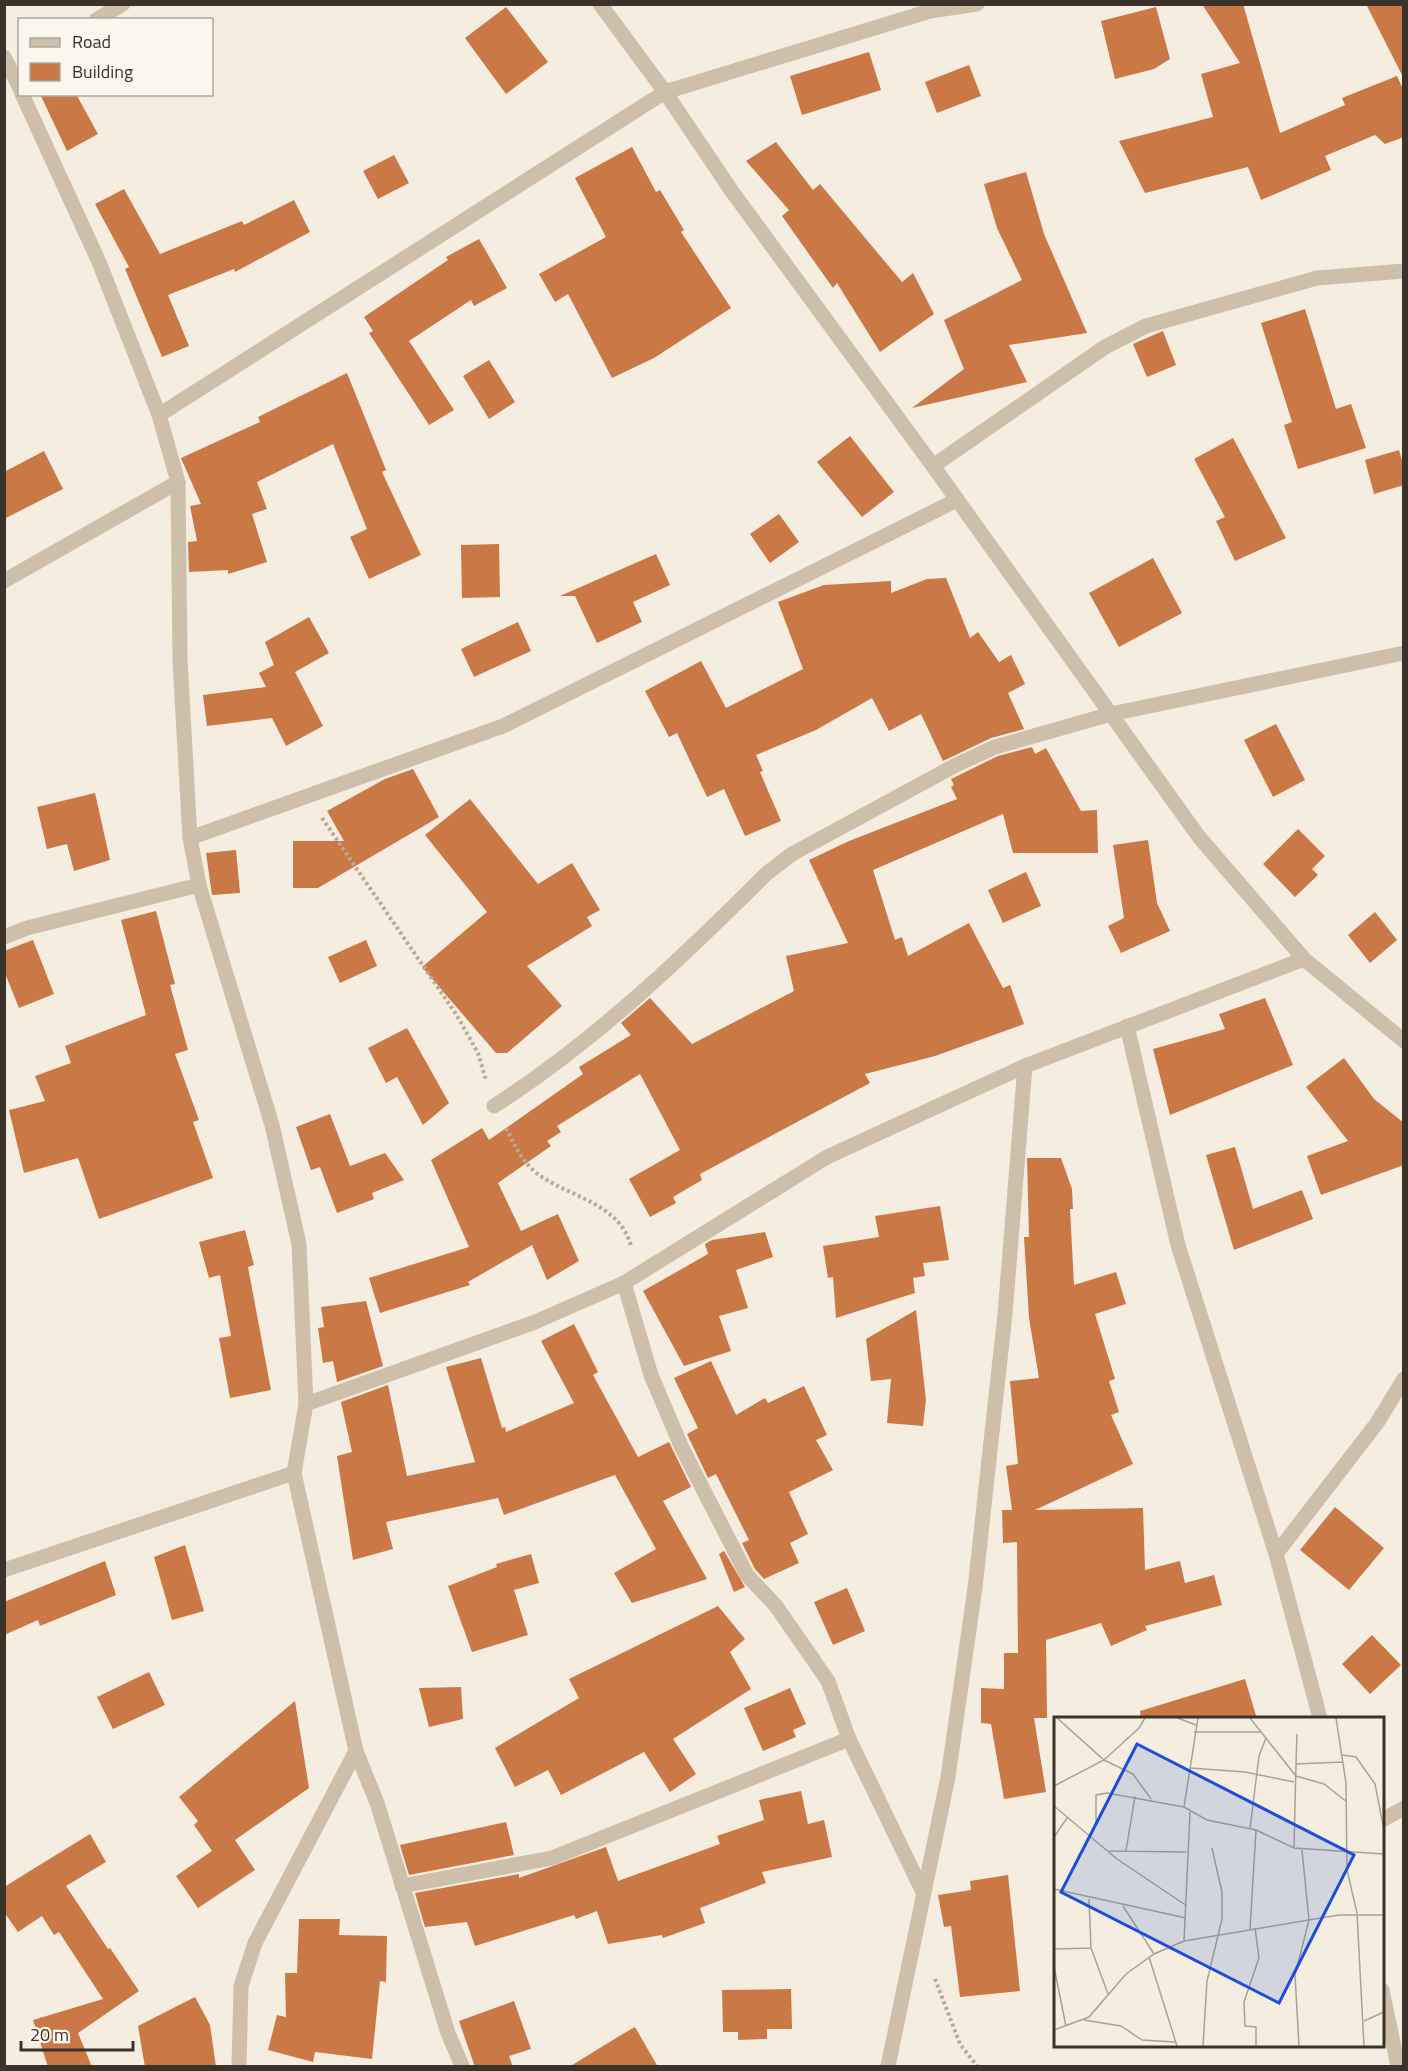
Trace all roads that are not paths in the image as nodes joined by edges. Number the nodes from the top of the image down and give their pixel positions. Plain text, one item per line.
1 (123, 4) edge
2 (600, 4) edge
3 (977, 4) edge
4 (99, 18) edge
5 (10, 65) edge
6 (18, 83) edge
7 (665, 92) junction
8 (23, 96) edge
9 (1404, 271) edge
10 (159, 415) junction
11 (933, 466) junction
12 (178, 482) junction
13 (957, 500) junction
14 (4, 581) edge
15 (1404, 653) edge
16 (1111, 714) junction
17 (190, 838) junction
18 (199, 885) junction
19 (4, 937) edge
20 (1304, 959) junction
21 (1127, 1026) junction
22 (1404, 1041) edge
23 (1025, 1066) junction
24 (494, 1106) road end
25 (624, 1283) junction
26 (1404, 1378) edge
27 (306, 1404) junction
28 (294, 1473) junction
29 (1276, 1554) junction
30 (4, 1570) edge
31 (1319, 1717) edge
32 (849, 1739) junction
33 (356, 1751) junction
34 (1404, 1808) edge
35 (1384, 1819) edge
36 (402, 1886) junction
37 (922, 1890) junction
38 (1384, 1995) edge
39 (239, 2067) edge
40 (462, 2067) edge
41 (888, 2067) edge
42 (1398, 2067) edge

1 - 4 street
2 - 7 street
3 - 7 street
5 - 6 street
7 - 10 street
7 - 11 street
8 - 10 street
9 - 11 street
10 - 12 street
11 - 13 street
12 - 14 street
12 - 17 street
13 - 16 street
13 - 17 street
15 - 16 street
16 - 20 street
16 - 24 street
17 - 18 street
18 - 19 street
18 - 27 street
20 - 21 street
20 - 22 street
21 - 23 street
21 - 29 street
23 - 25 street
23 - 37 street
25 - 27 street
25 - 32 street
26 - 29 street
27 - 28 street
28 - 30 street
28 - 33 street
29 - 31 street
32 - 36 street
32 - 37 street
33 - 36 street
33 - 39 street
34 - 35 street
36 - 40 street
37 - 41 street
38 - 42 street

